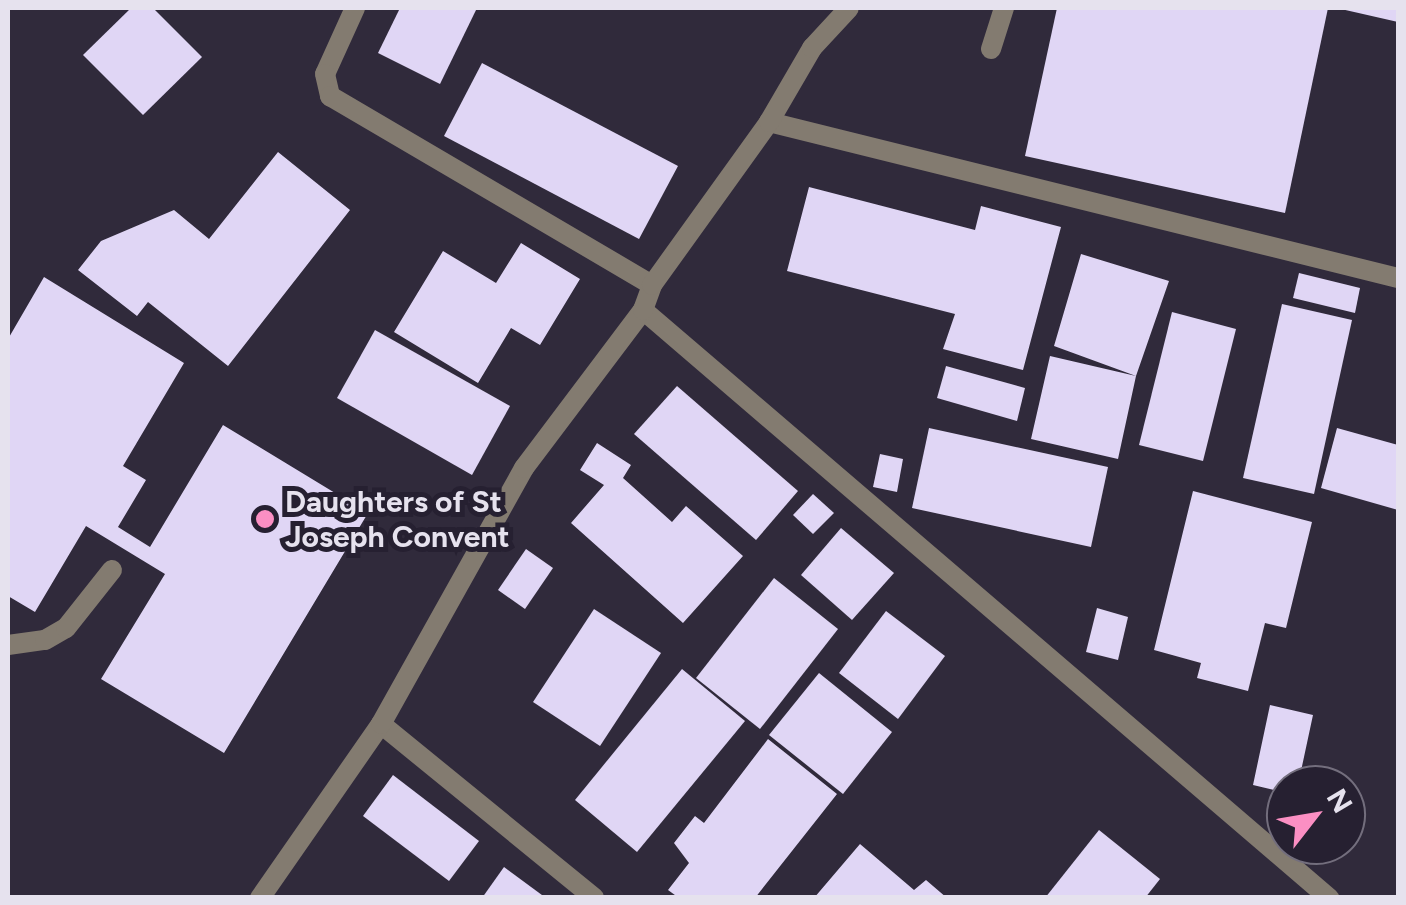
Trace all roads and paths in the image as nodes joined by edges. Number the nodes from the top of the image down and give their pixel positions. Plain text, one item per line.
1 (355, 8) edge
2 (849, 8) edge
3 (1004, 8) edge
4 (990, 49) dead end
5 (769, 122) junction
6 (1398, 278) edge
7 (652, 285) junction
8 (643, 310) junction
9 (112, 570) dead end
10 (8, 644) edge
11 (381, 724) junction
12 (260, 898) edge
13 (594, 898) edge
14 (1329, 898) edge

1 - 7 street
2 - 5 street
3 - 4 street
5 - 6 street
5 - 7 street
7 - 8 street
8 - 11 street
8 - 14 street
9 - 10 street
11 - 12 street
11 - 13 street

